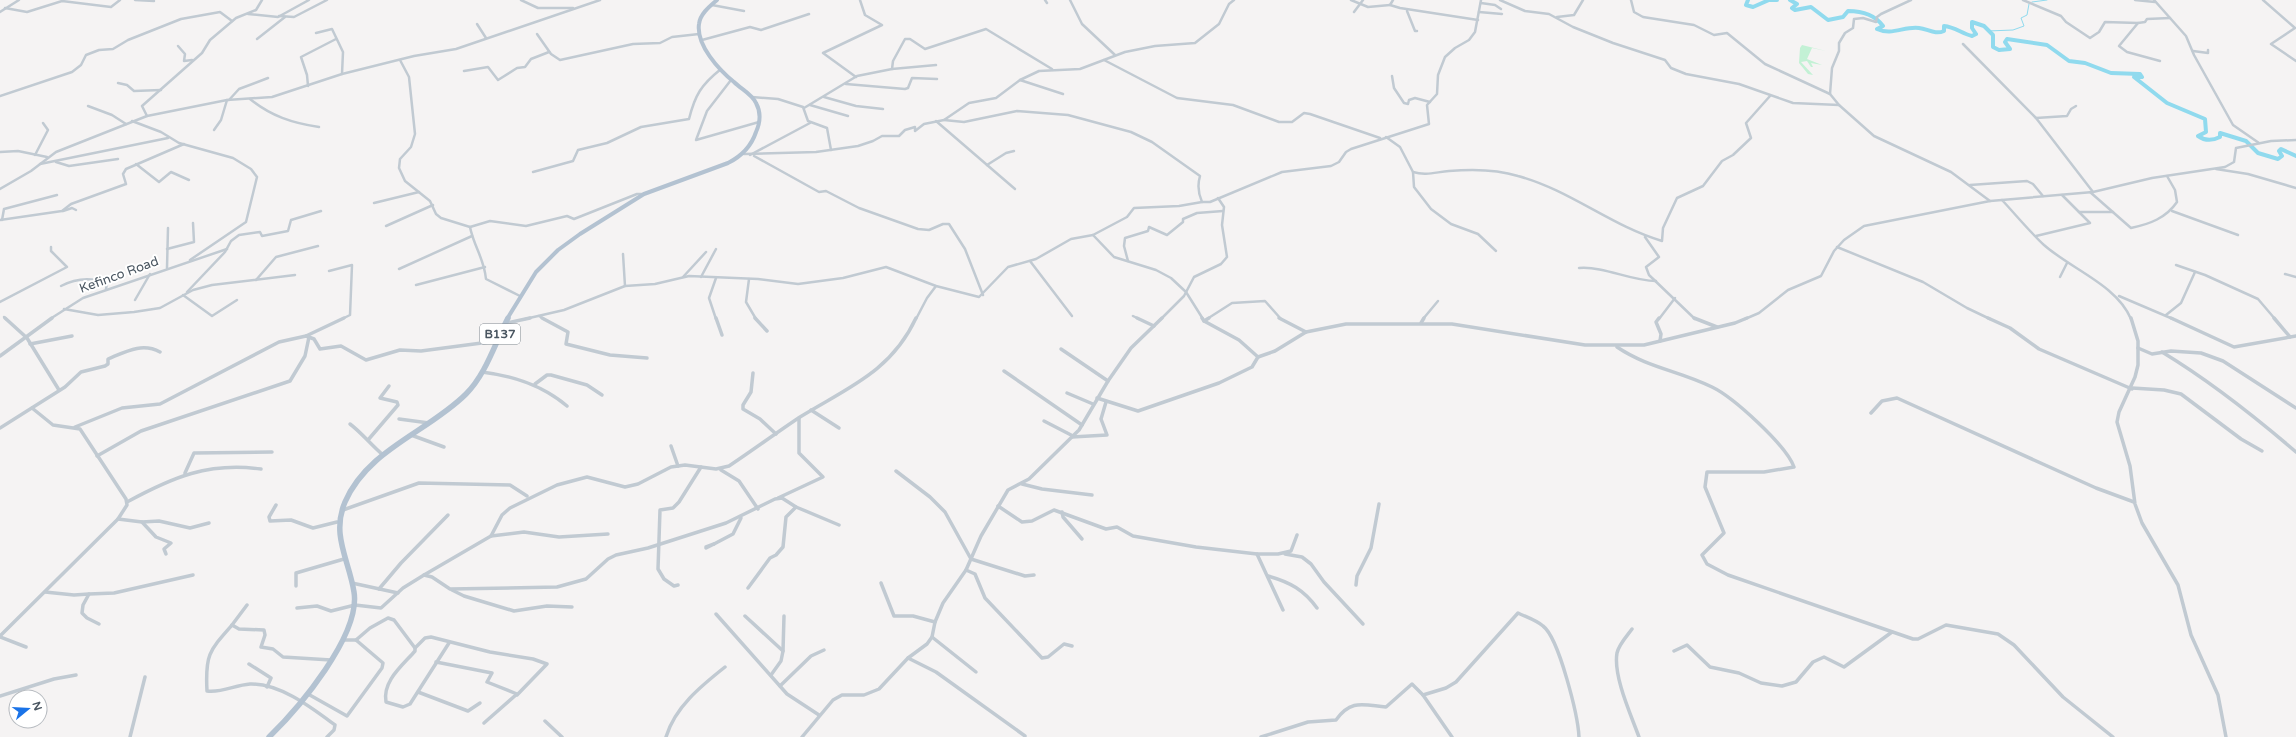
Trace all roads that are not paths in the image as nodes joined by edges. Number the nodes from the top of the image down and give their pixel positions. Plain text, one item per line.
1 (19, 0) edge
2 (120, 0) edge
3 (135, 0) edge
4 (262, 0) edge
5 (309, 0) edge
6 (327, 0) edge
7 (521, 0) edge
8 (600, 0) edge
9 (717, 0) edge
10 (860, 0) edge
11 (1045, 0) edge
12 (1070, 0) edge
13 (1234, 0) edge
14 (1351, 0) edge
15 (1363, 0) edge
16 (1393, 0) edge
17 (1500, 0) edge
18 (1583, 0) edge
19 (1631, 0) edge
20 (1911, 0) edge
21 (2023, 0) edge
22 (2136, 0) edge
23 (2263, 0) edge
24 (154, 1) edge
25 (1481, 1) edge
26 (2155, 1) edge
27 (1047, 3) dead end
28 (712, 5) junction
29 (1360, 5) junction
30 (1390, 5) junction
31 (1493, 7) dead end
32 (1497, 7) junction
33 (5, 8) junction
34 (573, 8) junction
35 (1501, 9) dead end
36 (744, 11) dead end
37 (1407, 11) junction
38 (0, 12) edge
39 (1354, 12) dead end
40 (1414, 12) junction
41 (1479, 12) junction
42 (247, 14) junction
43 (808, 14) dead end
44 (1502, 14) dead end
45 (280, 16) junction
46 (285, 17) junction
47 (1409, 17) junction
48 (1556, 17) junction
49 (2170, 18) junction
50 (1478, 20) junction
51 (232, 21) junction
52 (2138, 23) junction
53 (477, 24) dead end
54 (1417, 31) dead end
55 (316, 33) dead end
56 (537, 34) dead end
57 (700, 34) junction
58 (336, 38) junction
59 (486, 38) junction
60 (257, 39) dead end
61 (702, 40) junction
62 (1963, 44) dead end
63 (178, 46) dead end
64 (2208, 50) dead end
65 (2193, 51) junction
66 (549, 52) junction
67 (1115, 55) junction
68 (193, 60) junction
69 (400, 60) junction
70 (1104, 60) junction
71 (2160, 61) dead end
72 (2296, 62) edge
73 (936, 65) dead end
74 (721, 69) junction
75 (892, 69) junction
76 (1054, 70) junction
77 (464, 71) dead end
78 (342, 74) junction
79 (1392, 76) dead end
80 (856, 77) junction
81 (268, 78) dead end
82 (937, 79) dead end
83 (731, 80) junction
84 (1020, 80) junction
85 (118, 83) dead end
86 (846, 84) junction
87 (308, 86) junction
88 (162, 90) junction
89 (1063, 94) dead end
90 (1830, 94) junction
91 (0, 96) edge
92 (1770, 96) junction
93 (752, 97) junction
94 (824, 97) junction
95 (250, 99) junction
96 (228, 100) junction
97 (1430, 102) junction
98 (810, 104) junction
99 (1839, 104) junction
100 (88, 106) dead end
101 (2076, 106) dead end
102 (804, 108) junction
103 (882, 109) dead end
104 (147, 116) junction
105 (848, 116) dead end
106 (2036, 118) junction
107 (944, 120) junction
108 (132, 121) junction
109 (936, 121) junction
110 (759, 122) junction
111 (43, 123) dead end
112 (810, 123) junction
113 (126, 124) junction
114 (319, 127) dead end
115 (214, 130) dead end
116 (1386, 137) junction
117 (168, 138) junction
118 (1381, 139) junction
119 (2296, 140) edge
120 (2259, 143) junction
121 (184, 144) junction
122 (831, 150) junction
123 (1014, 151) dead end
124 (0, 152) edge
125 (36, 154) junction
126 (748, 155) junction
127 (47, 157) junction
128 (118, 159) dead end
129 (54, 161) junction
130 (39, 164) junction
131 (136, 164) junction
132 (987, 165) junction
133 (2215, 169) junction
134 (533, 172) dead end
135 (1413, 172) junction
136 (2167, 176) junction
137 (189, 180) dead end
138 (1970, 185) junction
139 (2296, 188) edge
140 (0, 189) edge
141 (1015, 189) dead end
142 (419, 192) junction
143 (2092, 192) junction
144 (644, 194) junction
145 (57, 195) dead end
146 (2062, 195) junction
147 (2043, 196) junction
148 (1218, 198) junction
149 (2002, 200) junction
150 (1990, 201) junction
151 (1202, 202) junction
152 (374, 203) dead end
153 (432, 205) junction
154 (76, 210) dead end
155 (62, 211) junction
156 (321, 211) dead end
157 (1223, 211) junction
158 (2172, 211) junction
159 (2079, 212) junction
160 (2113, 212) junction
161 (1, 220) edge
162 (192, 223) dead end
163 (386, 226) dead end
164 (470, 227) junction
165 (168, 228) dead end
166 (1093, 235) junction
167 (2238, 235) dead end
168 (472, 236) junction
169 (1645, 236) junction
170 (2036, 236) junction
171 (50, 246) dead end
172 (318, 246) dead end
173 (1837, 247) junction
174 (167, 249) junction
175 (227, 249) junction
176 (716, 249) dead end
177 (1496, 251) dead end
178 (706, 252) dead end
179 (623, 254) dead end
180 (190, 260) junction
181 (1030, 261) junction
182 (1128, 261) junction
183 (2067, 263) junction
184 (2176, 265) dead end
185 (484, 267) junction
186 (167, 268) junction
187 (399, 268) dead end
188 (1579, 268) dead end
189 (329, 271) dead end
190 (2195, 272) junction
191 (150, 274) junction
192 (2285, 274) dead end
193 (295, 275) dead end
194 (683, 277) junction
195 (700, 277) junction
196 (2060, 277) dead end
197 (2296, 277) edge
198 (716, 278) junction
199 (749, 279) junction
200 (256, 280) junction
201 (1656, 281) junction
202 (416, 285) dead end
203 (61, 286) dead end
204 (625, 286) junction
205 (936, 286) junction
206 (106, 289) junction
207 (1186, 292) junction
208 (185, 294) junction
209 (983, 295) junction
210 (520, 296) junction
211 (2117, 296) junction
212 (1675, 298) junction
213 (135, 300) dead end
214 (237, 300) dead end
215 (1438, 301) dead end
216 (0, 302) edge
217 (64, 309) junction
218 (2166, 315) junction
219 (539, 316) junction
220 (1072, 316) dead end
221 (1133, 316) dead end
222 (4, 317) dead end
223 (1204, 321) junction
224 (505, 323) junction
225 (1421, 324) junction
226 (1154, 326) junction
227 (1719, 328) junction
228 (767, 331) dead end
229 (1306, 332) junction
230 (722, 335) dead end
231 (72, 336) dead end
232 (307, 336) junction
233 (2296, 336) edge
234 (2290, 337) junction
235 (27, 338) junction
236 (497, 341) junction
237 (1660, 341) junction
238 (30, 344) junction
239 (1617, 346) junction
240 (2138, 348) junction
241 (1061, 349) dead end
242 (160, 352) dead end
243 (2162, 352) junction
244 (0, 356) edge
245 (1258, 357) junction
246 (647, 358) dead end
247 (1004, 371) dead end
248 (482, 372) junction
249 (753, 373) dead end
250 (1108, 381) junction
251 (535, 384) junction
252 (389, 386) dead end
253 (2132, 389) junction
254 (58, 390) junction
255 (1068, 393) dead end
256 (602, 395) dead end
257 (1097, 398) junction
258 (1106, 402) junction
259 (1093, 404) junction
260 (567, 406) dead end
261 (32, 408) junction
262 (2296, 408) edge
263 (811, 410) junction
264 (1871, 413) dead end
265 (799, 418) junction
266 (399, 419) dead end
267 (1044, 421) dead end
268 (429, 423) junction
269 (350, 424) dead end
270 (1082, 425) junction
271 (75, 427) junction
272 (0, 428) edge
273 (839, 428) dead end
274 (776, 434) junction
275 (411, 435) junction
276 (1072, 436) junction
277 (368, 440) junction
278 (671, 446) dead end
279 (444, 447) dead end
280 (2262, 451) dead end
281 (272, 452) dead end
282 (2296, 452) edge
283 (383, 455) junction
284 (97, 456) junction
285 (678, 466) junction
286 (701, 468) junction
287 (261, 469) dead end
288 (721, 470) junction
289 (896, 471) dead end
290 (185, 473) junction
291 (1022, 484) junction
292 (1092, 494) dead end
293 (527, 496) junction
294 (775, 499) junction
295 (127, 502) junction
296 (2134, 502) junction
297 (1379, 504) dead end
298 (276, 505) dead end
299 (998, 506) junction
300 (796, 507) junction
301 (758, 509) junction
302 (341, 510) junction
303 (1062, 512) junction
304 (448, 515) dead end
305 (741, 518) junction
306 (118, 519) junction
307 (142, 522) junction
308 (338, 522) junction
309 (209, 523) dead end
310 (840, 525) dead end
311 (608, 534) dead end
312 (1297, 535) dead end
313 (491, 536) junction
314 (1082, 539) dead end
315 (660, 544) junction
316 (714, 544) dead end
317 (166, 554) dead end
318 (1258, 554) junction
319 (1281, 554) junction
320 (344, 559) junction
321 (971, 559) junction
322 (966, 570) junction
323 (193, 575) dead end
324 (424, 575) junction
325 (1034, 575) dead end
326 (1268, 576) junction
327 (352, 583) junction
328 (881, 583) dead end
329 (678, 585) dead end
330 (1356, 585) dead end
331 (296, 586) dead end
332 (748, 588) dead end
333 (379, 589) junction
334 (450, 589) junction
335 (45, 592) junction
336 (398, 593) junction
337 (89, 594) junction
338 (247, 605) dead end
339 (355, 605) junction
340 (572, 607) dead end
341 (297, 608) dead end
342 (1317, 608) dead end
343 (1283, 610) dead end
344 (716, 614) dead end
345 (745, 616) dead end
346 (784, 616) dead end
347 (935, 622) junction
348 (99, 624) dead end
349 (1363, 624) dead end
350 (232, 625) junction
351 (1632, 629) dead end
352 (1892, 632) junction
353 (0, 636) edge
354 (932, 637) junction
355 (343, 640) junction
356 (356, 640) junction
357 (449, 642) junction
358 (1072, 646) dead end
359 (26, 647) dead end
360 (415, 648) junction
361 (824, 650) dead end
362 (783, 651) junction
363 (1674, 651) dead end
364 (908, 658) junction
365 (331, 660) junction
366 (436, 662) junction
367 (249, 664) dead end
368 (725, 666) dead end
369 (976, 672) dead end
370 (76, 675) dead end
371 (771, 675) junction
372 (145, 677) dead end
373 (780, 686) junction
374 (267, 687) junction
375 (418, 692) junction
376 (307, 694) junction
377 (516, 695) junction
378 (0, 696) edge
379 (1423, 696) junction
380 (301, 702) junction
381 (480, 703) dead end
382 (819, 715) junction
383 (545, 721) dead end
384 (484, 722) dead end
385 (1025, 736) dead end
386 (130, 737) edge
387 (269, 737) edge
388 (327, 737) edge
389 (562, 737) edge
390 (666, 737) edge
391 (802, 737) edge
392 (1261, 737) edge
393 (1452, 737) edge
394 (1579, 737) edge
395 (1639, 737) edge
396 (2113, 737) edge
397 (2226, 737) edge

1 - 33 street
2 - 33 street
3 - 24 street
4 - 42 street
5 - 45 street
6 - 46 street
7 - 34 street
8 - 34 street
9 - 28 main road
10 - 80 street
11 - 27 street
12 - 67 street
13 - 67 street
14 - 29 street
15 - 29 street
16 - 30 street
17 - 48 street
18 - 48 street
19 - 90 street
20 - 90 street
21 - 52 street
22 - 26 street
23 - 72 street
25 - 32 street
25 - 41 street
26 - 49 street
28 - 36 street
28 - 57 main road
29 - 30 street
29 - 39 street
30 - 37 street
31 - 32 street
32 - 35 street
33 - 38 street
34 - 59 street
37 - 40 street
37 - 47 street
40 - 47 street
40 - 50 street
41 - 44 street
41 - 50 street
42 - 45 street
42 - 51 street
43 - 61 street
45 - 46 street
46 - 60 street
47 - 54 street
48 - 92 street
49 - 52 street
49 - 65 street
50 - 97 street
51 - 68 street
51 - 91 street
52 - 71 street
53 - 59 street
55 - 58 street
56 - 66 street
57 - 61 main road
57 - 66 street
58 - 78 street
58 - 87 street
59 - 69 street
61 - 74 main road
62 - 106 street
63 - 68 street
64 - 65 street
65 - 120 street
66 - 77 street
67 - 70 street
68 - 88 street
69 - 78 street
69 - 142 street
70 - 76 street
70 - 118 street
73 - 75 street
74 - 83 main road
74 - 134 street
75 - 76 street
75 - 80 street
76 - 84 street
78 - 87 street
79 - 97 street
80 - 86 street
81 - 96 street
82 - 86 street
83 - 93 main road
83 - 110 street
84 - 89 street
84 - 107 street
85 - 88 street
86 - 94 street
87 - 95 street
88 - 104 street
90 - 99 street
92 - 99 street
92 - 169 street
93 - 102 street
93 - 110 main road
94 - 98 street
94 - 103 street
95 - 96 street
95 - 114 street
96 - 104 street
96 - 115 street
97 - 116 street
98 - 102 street
98 - 105 street
99 - 138 street
100 - 113 street
101 - 106 street
102 - 112 street
104 - 108 street
106 - 143 street
107 - 109 street
107 - 151 street
108 - 113 street
108 - 117 street
109 - 122 street
109 - 132 street
110 - 126 main road
111 - 125 street
112 - 122 street
112 - 126 street
113 - 127 street
116 - 118 street
116 - 135 street
117 - 121 street
117 - 129 street
118 - 148 street
119 - 120 street
120 - 133 street
121 - 131 street
121 - 180 street
122 - 126 street
123 - 132 street
124 - 125 street
125 - 127 street
126 - 144 main road, B137
126 - 209 street
127 - 130 street
128 - 129 street
129 - 130 street
130 - 140 street
131 - 137 street
131 - 155 street
132 - 141 street
133 - 136 street
133 - 139 street
135 - 169 street
135 - 177 street
136 - 143 street
136 - 158 street
138 - 147 street
138 - 150 street
142 - 152 street
142 - 153 street
143 - 146 street
143 - 160 street
144 - 164 street
144 - 210 main road, B137
145 - 161 street
146 - 147 street
146 - 159 street
147 - 149 street
148 - 151 street
148 - 157 street
149 - 150 street
149 - 170 street
150 - 173 street
151 - 166 street
153 - 163 street
153 - 164 street
154 - 155 street
155 - 161 street
156 - 175 street
157 - 182 street
157 - 207 street
158 - 160 street
158 - 167 street
159 - 160 street
159 - 170 street
162 - 174 street
164 - 168 street
165 - 174 street
166 - 181 street
166 - 182 street
168 - 185 street
168 - 187 street
169 - 201 street
170 - 183 street
171 - 216 street
172 - 200 street
173 - 227 street
173 - 253 street
174 - 186 street
175 - 180 street
175 - 208 street
176 - 195 street
178 - 194 street
179 - 204 street
180 - 186 street, Kefinco Road
181 - 209 street
181 - 220 street
182 - 207 street
183 - 196 street
183 - 211 street
184 - 190 street
185 - 202 street
185 - 210 street
186 - 191 street, Kefinco Road
188 - 201 street
189 - 232 street
190 - 218 street
190 - 234 street
191 - 206 street, Kefinco Road
191 - 213 street
192 - 197 street
193 - 200 street
194 - 195 street
194 - 204 street
195 - 198 street
198 - 199 street
198 - 230 street
199 - 205 street
199 - 228 street
200 - 208 street
201 - 212 street
203 - 206 street
204 - 219 street
205 - 209 street
205 - 263 street
206 - 217 street, Kefinco Road
207 - 223 street
207 - 226 street
208 - 214 street
208 - 217 street
210 - 224 main road, B137
211 - 218 street
211 - 240 street
212 - 227 street
212 - 237 street
215 - 225 street
217 - 235 street, Kefinco Road
218 - 234 street
219 - 224 street
219 - 246 street
221 - 226 street
222 - 235 street
223 - 229 street
223 - 245 street
224 - 236 main road, B137
225 - 229 street
225 - 239 street
226 - 250 street
227 - 237 street
229 - 245 street
231 - 238 street
232 - 236 street
232 - 271 street
232 - 284 street
233 - 234 street
235 - 238 street
235 - 244 street, Kefinco Road
236 - 248 main road, B137
237 - 239 street
238 - 254 street
239 - 352 street
240 - 243 street
240 - 253 street
241 - 250 street
242 - 254 street
243 - 262 street
243 - 282 street
245 - 258 street
247 - 270 street
248 - 251 street
248 - 268 main road, B137
249 - 274 street
250 - 257 street
251 - 256 street
251 - 260 street
252 - 277 street
253 - 280 street
253 - 296 street
254 - 261 street
255 - 259 street
257 - 258 street
257 - 259 street
258 - 276 street
259 - 270 street
261 - 271 street
261 - 272 street
263 - 265 street
263 - 273 street
264 - 296 street
265 - 274 street
265 - 294 street
266 - 268 street
267 - 276 street
268 - 275 main road, B137
269 - 277 street
270 - 276 street
271 - 284 street
274 - 288 street
275 - 279 street
275 - 283 main road, B137
276 - 291 street
277 - 283 street
278 - 285 street
281 - 290 street
283 - 302 main road, B137
284 - 295 street
285 - 286 street
285 - 293 street
286 - 288 street
286 - 315 street
287 - 290 street
288 - 301 street
289 - 321 street
290 - 295 street
291 - 292 street
291 - 299 street
293 - 302 street
293 - 313 street
294 - 300 street
294 - 301 street
295 - 306 street
296 - 397 street
297 - 330 street
298 - 308 street
299 - 303 street
299 - 321 street
300 - 310 street
300 - 332 street
301 - 305 street
302 - 308 main road, B137
303 - 314 street
303 - 318 street
304 - 333 street
305 - 315 street
305 - 316 street
306 - 307 street
306 - 335 street
307 - 309 street
307 - 317 street
308 - 320 main road, B137
311 - 313 street
312 - 319 street
313 - 324 street
315 - 329 street
315 - 334 street
318 - 319 street
318 - 326 street
319 - 349 street
320 - 327 main road, B137
320 - 331 street
321 - 322 street
321 - 325 street
322 - 347 street
322 - 358 street
323 - 337 street
324 - 334 street
324 - 336 street
326 - 342 street
326 - 343 street
327 - 333 street
327 - 339 main road, B137
328 - 347 street
333 - 336 street
334 - 340 street
335 - 337 street
335 - 353 street
336 - 339 street
337 - 348 street
338 - 350 street
339 - 341 street
339 - 355 main road, B137
344 - 371 street
345 - 362 street
346 - 362 street
347 - 354 street
350 - 365 street
350 - 374 street
351 - 395 street
352 - 363 street
352 - 396 street
353 - 359 street
354 - 364 street
354 - 369 street
355 - 356 street
355 - 365 main road, B137
356 - 360 street
356 - 376 street
357 - 360 street
357 - 366 street
357 - 377 street
360 - 375 street
361 - 373 street
362 - 371 street
364 - 382 street
364 - 385 street
365 - 376 main road, B137
366 - 375 street
366 - 377 street
367 - 374 street
368 - 390 street
370 - 378 street
371 - 373 street
372 - 386 street
373 - 382 street
374 - 380 street
375 - 381 street
376 - 380 main road, B137
377 - 384 street
379 - 392 street
379 - 393 street
379 - 394 street
380 - 387 main road, B137
380 - 388 street
382 - 391 street
383 - 389 street

